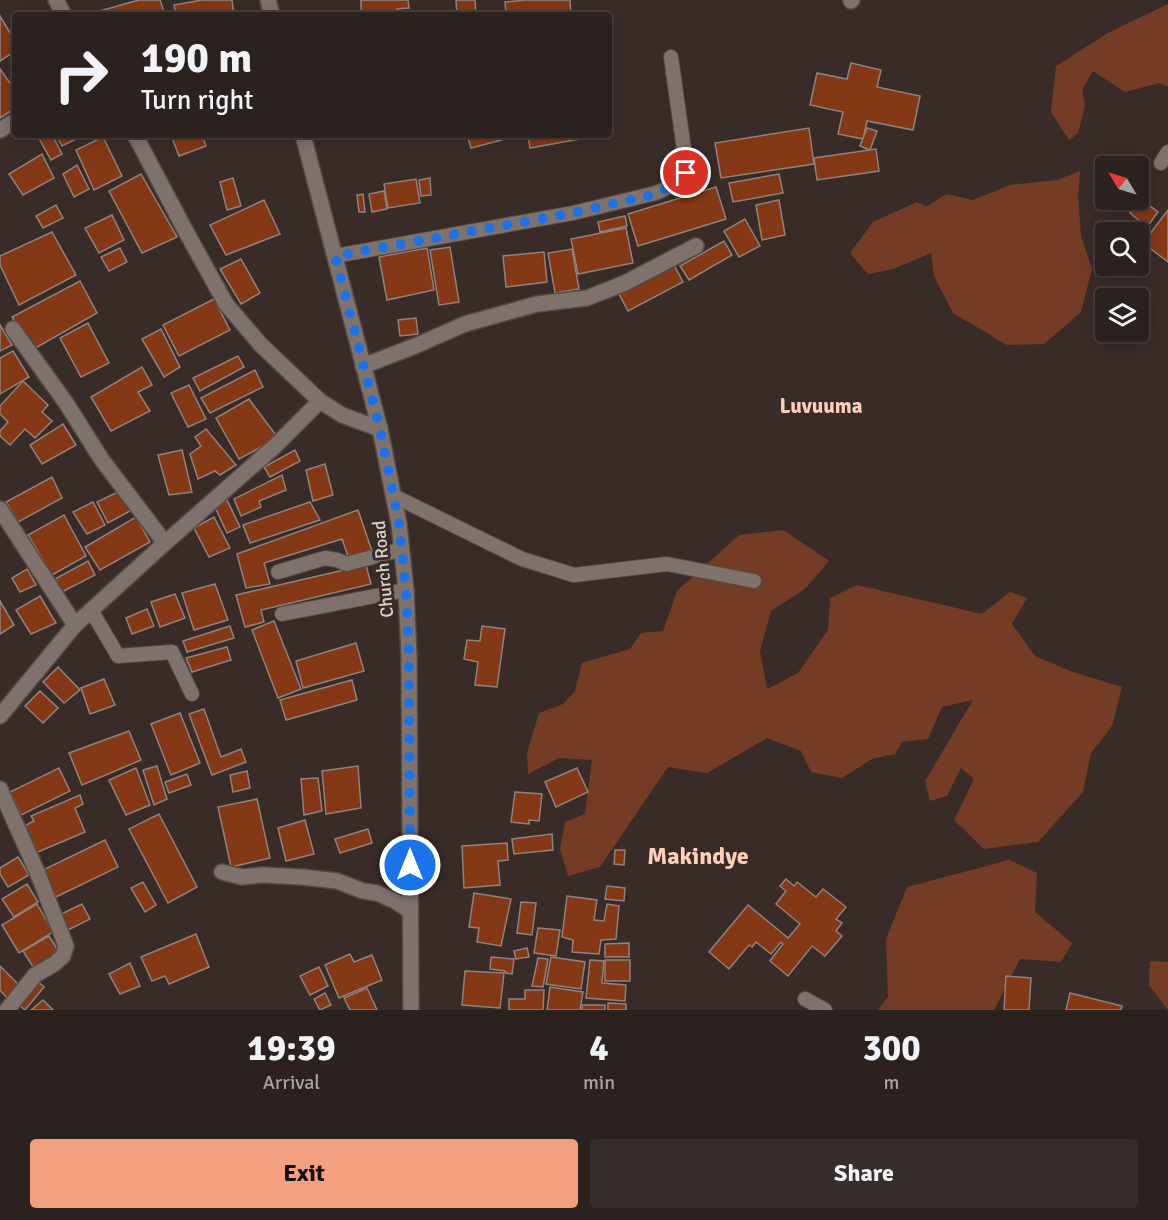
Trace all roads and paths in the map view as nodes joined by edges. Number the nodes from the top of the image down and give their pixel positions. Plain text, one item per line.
1 (671, 57) dead end
2 (137, 138) edge
3 (304, 138) edge
4 (696, 246) dead end
5 (335, 256) junction
6 (13, 329) dead end
7 (363, 366) junction
8 (320, 401) junction
9 (380, 429) junction
10 (394, 496) junction
11 (0, 509) edge
12 (165, 543) junction
13 (402, 549) junction
14 (278, 572) dead end
15 (754, 581) dead end
16 (406, 590) junction
17 (91, 610) junction
18 (282, 614) dead end
19 (75, 625) junction
20 (192, 694) dead end
21 (0, 716) edge
22 (0, 789) edge
23 (222, 872) dead end
24 (410, 911) junction
25 (806, 999) dead end
26 (7, 1010) edge
27 (411, 1010) edge
28 (825, 1010) edge

1 - 5 lane
2 - 8 street
3 - 5 street, Church Road
4 - 7 street
5 - 7 street, Church Road
6 - 12 street
7 - 9 street, Church Road
8 - 9 street
8 - 12 street
9 - 10 street, Church Road
10 - 13 street, Church Road
10 - 15 lane
11 - 19 street
12 - 17 street
13 - 14 lane
13 - 16 street, Church Road
16 - 18 lane
16 - 24 street, Church Road
17 - 19 street
17 - 20 lane
19 - 21 street
22 - 26 street
23 - 24 street
24 - 27 street, Church Road
25 - 28 lane

